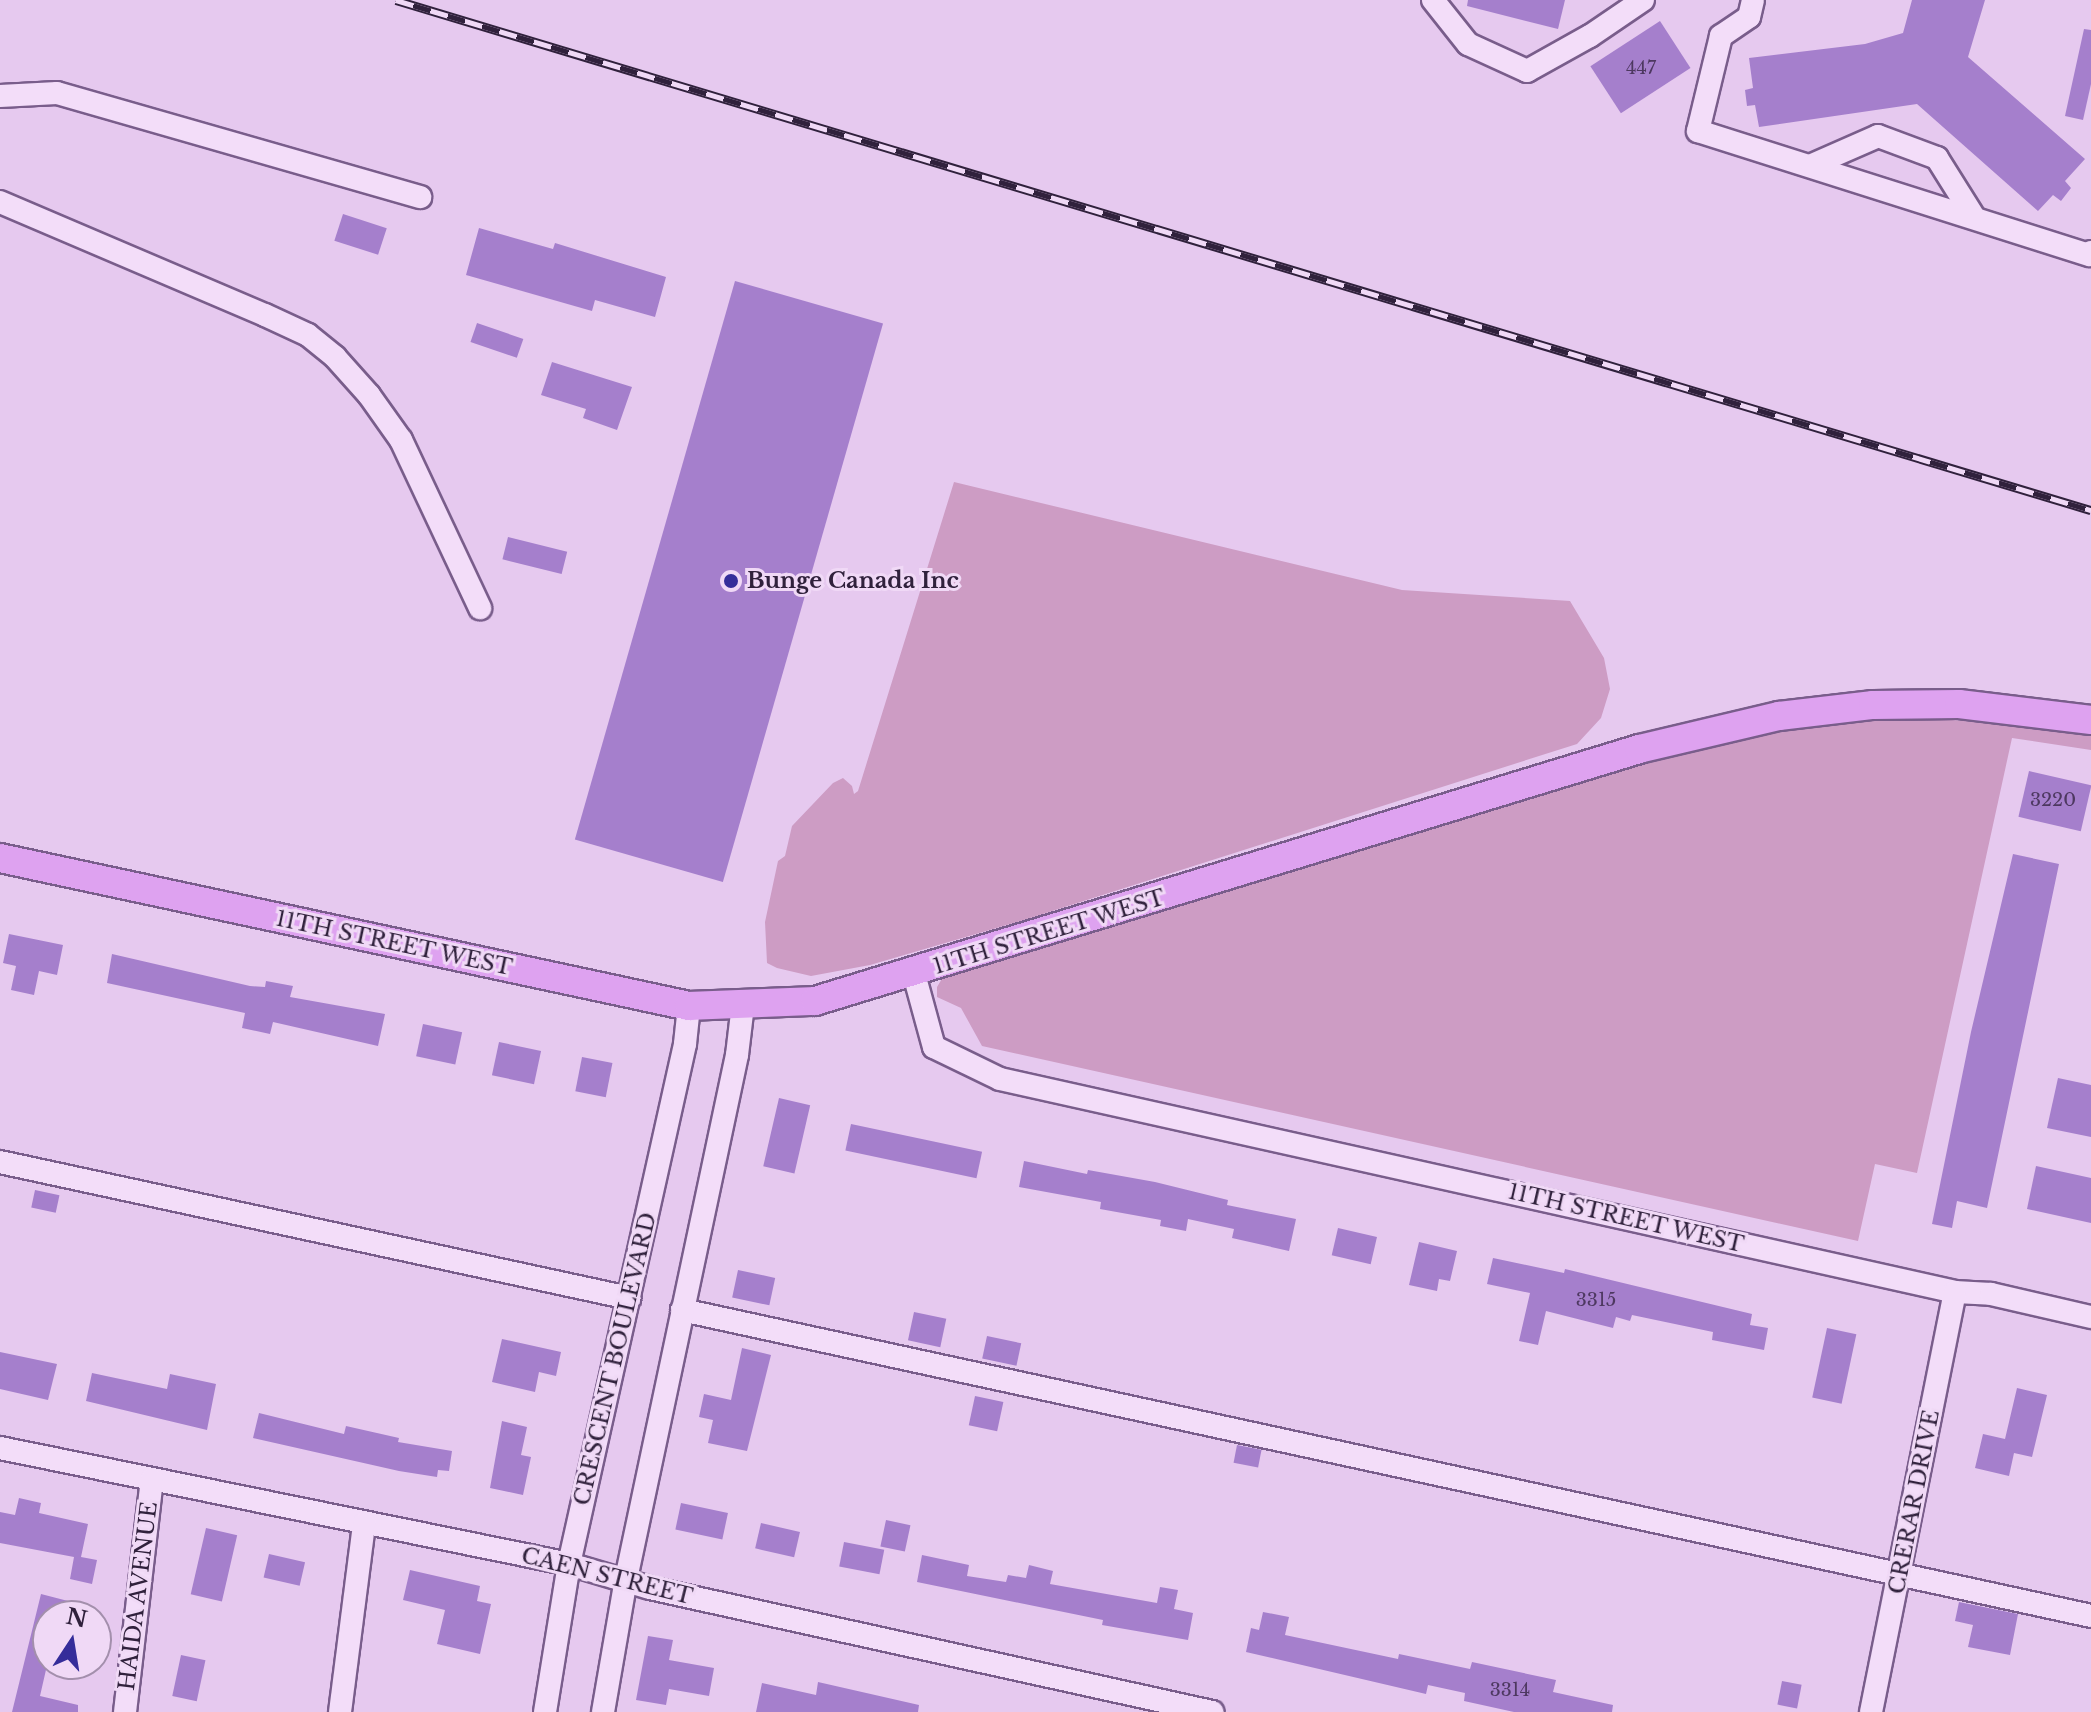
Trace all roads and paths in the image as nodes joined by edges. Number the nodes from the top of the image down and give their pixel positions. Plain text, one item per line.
1 (1433, 0) edge
2 (1643, 0) edge
3 (1753, 0) edge
4 (0, 96) edge
5 (1812, 165) junction
6 (420, 197) dead end
7 (0, 202) edge
8 (1974, 217) junction
9 (2091, 252) edge
10 (480, 608) dead end
11 (2091, 720) edge
12 (0, 858) edge
13 (914, 974) junction
14 (743, 1005) junction
15 (689, 1006) junction
16 (0, 1162) edge
17 (1955, 1292) junction
18 (629, 1298) junction
19 (682, 1310) junction
20 (2091, 1317) edge
21 (0, 1448) edge
22 (152, 1480) junction
23 (364, 1524) junction
24 (569, 1564) junction
25 (1900, 1574) junction
26 (626, 1579) junction
27 (2091, 1616) edge
28 (125, 1712) edge
29 (340, 1712) edge
30 (545, 1712) edge
31 (603, 1712) edge
32 (1212, 1712) edge
33 (1871, 1712) edge

1 - 2 street
3 - 5 street
4 - 6 street
5 - 8 street
5 - 8 street
7 - 10 street
8 - 9 street
11 - 13 main road, 11TH STREET WEST
12 - 15 main road, 11TH STREET WEST
13 - 14 main road, 11TH STREET WEST
13 - 17 street, 11TH STREET WEST
14 - 15 main road, 11TH STREET WEST
14 - 19 street
15 - 18 street, CRESCENT BOULEVARD
16 - 18 street
17 - 20 street, 11TH STREET WEST
17 - 25 street, CRERAR DRIVE
18 - 24 street, CRESCENT BOULEVARD
19 - 25 street
19 - 26 street
21 - 22 street, CAEN STREET
22 - 23 street, CAEN STREET
22 - 28 street, HAIDA AVENUE
23 - 24 street, CAEN STREET
23 - 29 street
24 - 26 street, CAEN STREET
24 - 30 street, CRESCENT BOULEVARD
25 - 27 street
25 - 33 street, CRERAR DRIVE
26 - 31 street
26 - 32 street, CAEN STREET

